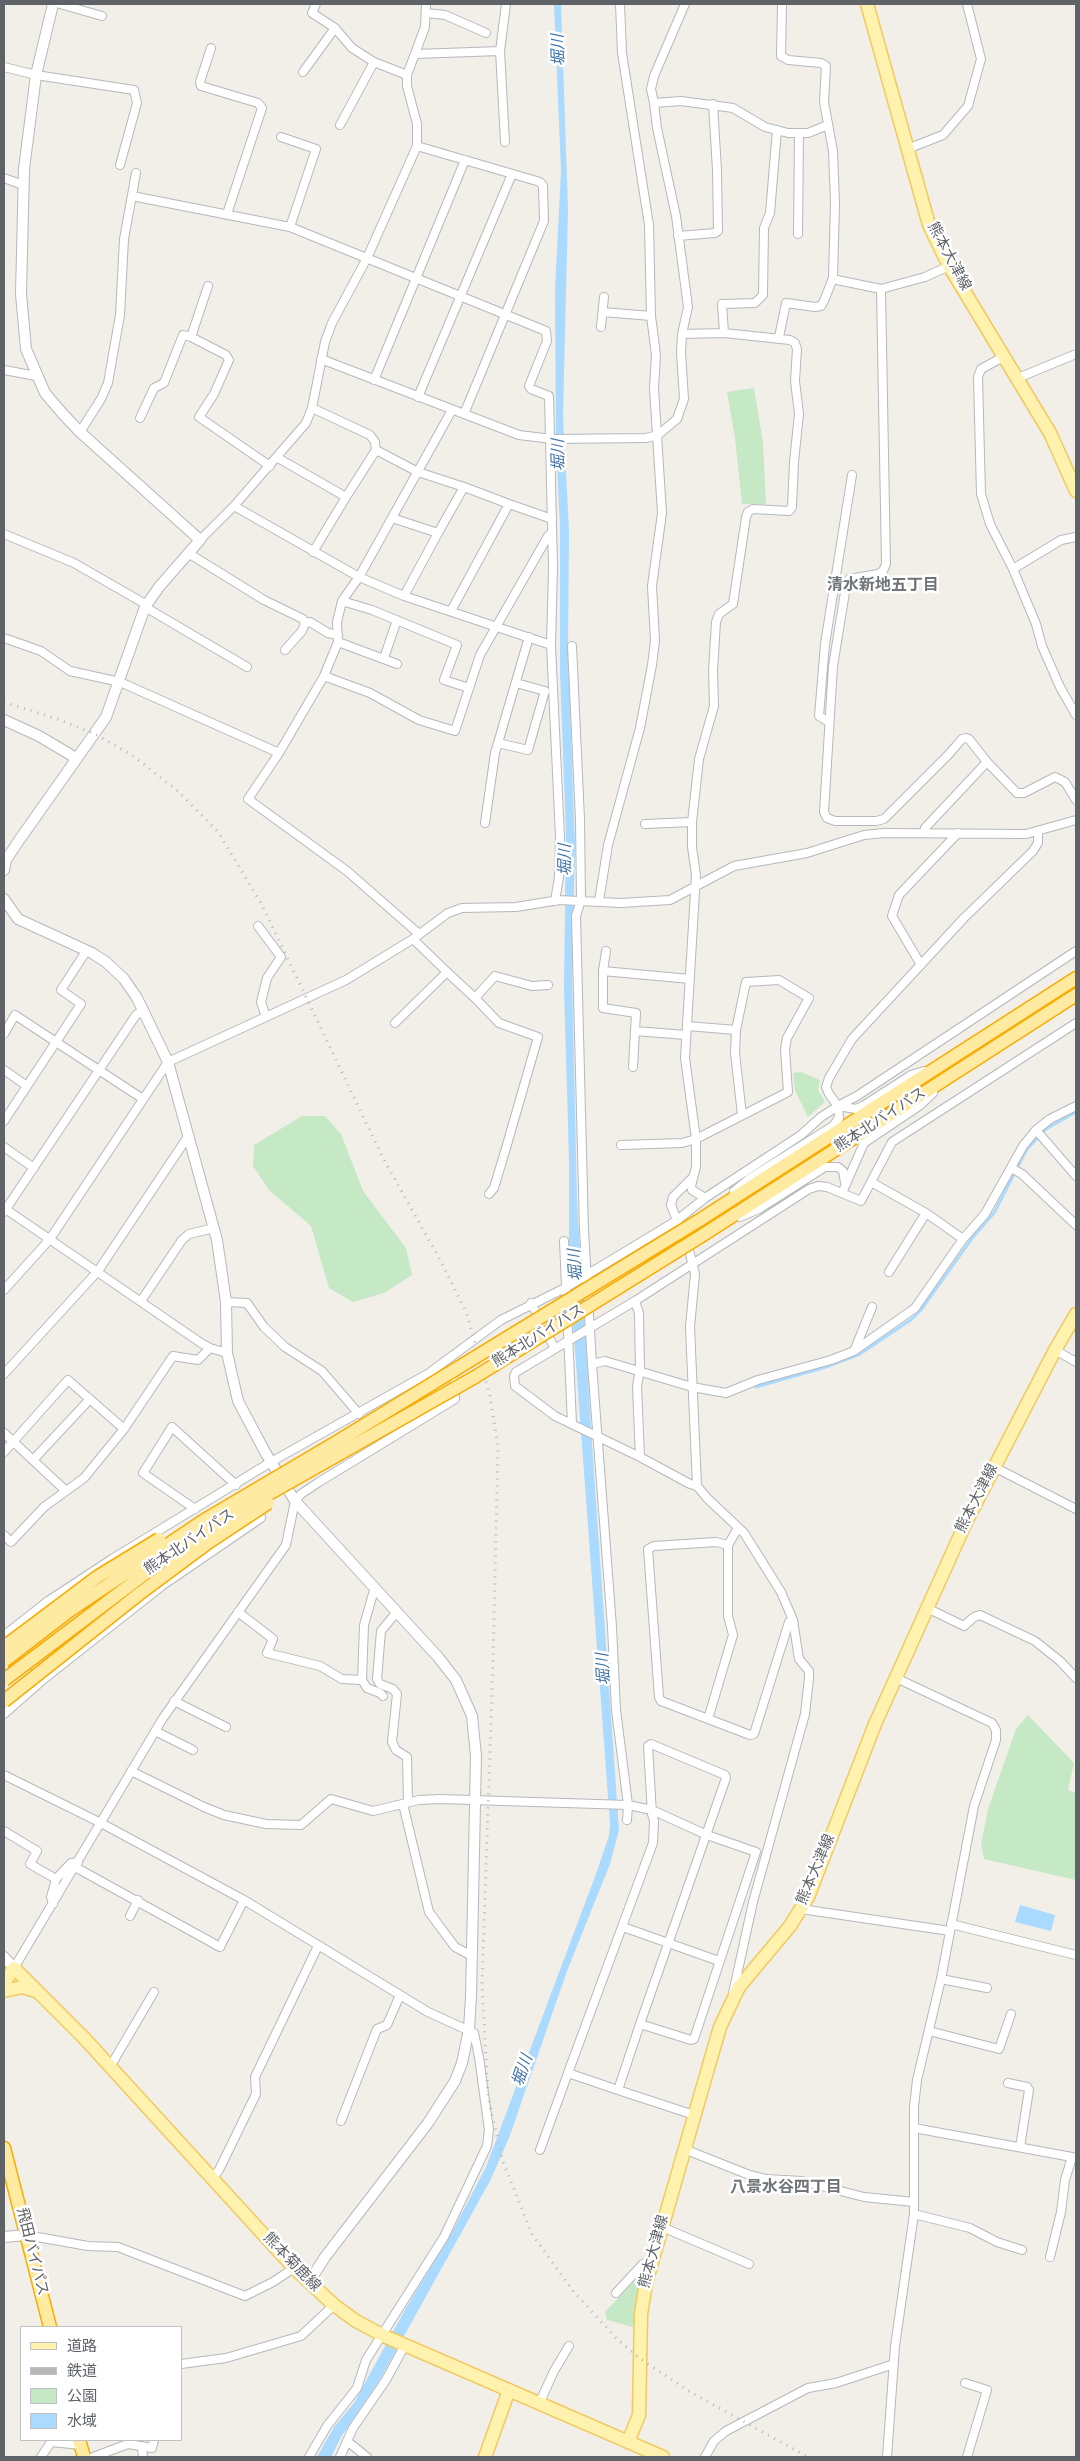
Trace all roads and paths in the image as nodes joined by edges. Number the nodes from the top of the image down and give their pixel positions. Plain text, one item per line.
1 (53, 4) edge
2 (60, 4) edge
3 (316, 4) edge
4 (426, 4) edge
5 (506, 4) edge
6 (620, 4) edge
7 (685, 4) edge
8 (782, 4) edge
9 (867, 4) edge
10 (967, 4) edge
11 (427, 14) junction
12 (102, 16) dead end
13 (334, 28) junction
14 (486, 33) dead end
15 (210, 48) dead end
16 (500, 51) junction
17 (415, 54) junction
18 (374, 62) junction
19 (4, 67) edge
20 (303, 72) dead end
21 (36, 75) junction
22 (407, 75) junction
23 (654, 103) junction
24 (713, 104) junction
25 (340, 125) dead end
26 (828, 125) junction
27 (777, 130) junction
28 (799, 134) junction
29 (281, 136) dead end
30 (505, 142) dead end
31 (417, 146) junction
32 (907, 149) junction
33 (465, 160) junction
34 (120, 165) dead end
35 (136, 173) dead end
36 (512, 174) junction
37 (4, 178) edge
38 (23, 184) junction
39 (132, 196) junction
40 (227, 214) junction
41 (290, 227) junction
42 (798, 234) dead end
43 (678, 236) junction
44 (367, 258) junction
45 (949, 266) junction
46 (416, 278) junction
47 (833, 278) junction
48 (208, 286) dead end
49 (881, 289) junction
50 (461, 296) junction
51 (604, 297) dead end
52 (603, 312) junction
53 (506, 314) junction
54 (652, 316) junction
55 (602, 327) dead end
56 (724, 333) junction
57 (682, 334) junction
58 (191, 337) junction
59 (780, 337) junction
60 (1076, 354) edge
61 (1005, 356) junction
62 (321, 359) junction
63 (4, 370) edge
64 (36, 376) junction
65 (1018, 378) junction
66 (374, 380) junction
67 (418, 397) junction
68 (312, 408) junction
69 (452, 410) junction
70 (464, 414) junction
71 (140, 418) dead end
72 (80, 432) junction
73 (658, 435) junction
74 (550, 438) junction
75 (376, 450) junction
76 (278, 458) junction
77 (270, 466) junction
78 (418, 472) junction
79 (852, 475) dead end
80 (464, 488) junction
81 (1076, 491) edge
82 (346, 497) junction
83 (509, 504) junction
84 (234, 506) junction
85 (392, 518) junction
86 (552, 519) junction
87 (438, 533) junction
88 (4, 534) edge
89 (552, 534) junction
90 (1076, 536) edge
91 (200, 540) junction
92 (314, 552) junction
93 (188, 553) junction
94 (1013, 569) junction
95 (359, 577) junction
96 (404, 596) junction
97 (342, 601) junction
98 (146, 606) junction
99 (451, 611) junction
100 (397, 620) junction
101 (305, 623) junction
102 (497, 626) junction
103 (529, 637) junction
104 (4, 638) edge
105 (338, 638) junction
106 (551, 645) junction
107 (572, 646) dead end
108 (285, 650) dead end
109 (384, 658) junction
110 (397, 664) dead end
111 (247, 668) dead end
112 (324, 676) junction
113 (120, 682) junction
114 (516, 683) junction
115 (469, 688) junction
116 (1076, 714) edge
117 (4, 720) edge
118 (829, 722) junction
119 (498, 743) junction
120 (278, 753) junction
121 (76, 758) junction
122 (987, 762) junction
123 (1076, 800) edge
124 (1076, 820) edge
125 (692, 822) junction
126 (485, 823) dead end
127 (645, 824) dead end
128 (1038, 831) junction
129 (924, 833) junction
130 (958, 833) junction
131 (5, 863) edge
132 (695, 886) junction
133 (557, 900) junction
134 (580, 900) junction
135 (599, 901) junction
136 (5, 905) edge
137 (258, 926) dead end
138 (416, 936) junction
139 (87, 950) junction
140 (606, 951) dead end
141 (1076, 951) edge
142 (921, 965) junction
143 (603, 970) junction
144 (447, 972) junction
145 (1076, 978) edge
146 (690, 979) junction
147 (548, 985) dead end
148 (1076, 995) edge
149 (475, 998) junction
150 (144, 1010) junction
151 (266, 1016) junction
152 (396, 1023) dead end
153 (1076, 1023) edge
154 (686, 1030) junction
155 (736, 1030) junction
156 (635, 1031) junction
157 (4, 1034) edge
158 (56, 1042) junction
159 (168, 1062) junction
160 (942, 1064) junction
161 (633, 1067) dead end
162 (4, 1070) edge
163 (99, 1070) junction
164 (950, 1076) junction
165 (27, 1086) junction
166 (143, 1099) junction
167 (838, 1106) junction
168 (1076, 1106) edge
169 (742, 1115) junction
170 (4, 1121) edge
171 (1039, 1133) junction
172 (188, 1135) junction
173 (696, 1139) junction
174 (621, 1145) dead end
175 (4, 1147) edge
176 (34, 1168) junction
177 (1014, 1170) junction
178 (1076, 1176) edge
179 (692, 1178) junction
180 (871, 1182) junction
181 (843, 1190) junction
182 (489, 1194) dead end
183 (705, 1198) junction
184 (5, 1210) edge
185 (713, 1212) junction
186 (926, 1214) junction
187 (676, 1221) junction
188 (719, 1225) junction
189 (1076, 1225) edge
190 (214, 1228) junction
191 (50, 1239) junction
192 (964, 1239) junction
193 (564, 1241) dead end
194 (693, 1263) junction
195 (98, 1271) junction
196 (889, 1272) dead end
197 (586, 1276) junction
198 (566, 1287) junction
199 (4, 1290) edge
200 (636, 1301) junction
201 (141, 1302) junction
202 (226, 1302) junction
203 (531, 1304) junction
204 (872, 1307) dead end
205 (1076, 1314) edge
206 (588, 1329) junction
207 (568, 1340) junction
208 (554, 1347) junction
209 (210, 1348) junction
210 (1055, 1350) junction
211 (854, 1351) junction
212 (227, 1353) junction
213 (1076, 1362) edge
214 (443, 1363) junction
215 (592, 1364) junction
216 (640, 1370) junction
217 (4, 1374) edge
218 (692, 1387) junction
219 (90, 1399) junction
220 (359, 1414) junction
221 (574, 1425) junction
222 (124, 1429) junction
223 (4, 1433) edge
224 (597, 1436) junction
225 (14, 1442) junction
226 (335, 1443) junction
227 (358, 1444) junction
228 (4, 1452) edge
229 (640, 1457) junction
230 (33, 1460) junction
231 (271, 1462) junction
232 (994, 1467) junction
233 (256, 1472) junction
234 (236, 1485) junction
235 (697, 1486) junction
236 (66, 1491) junction
237 (295, 1501) junction
238 (195, 1509) junction
239 (1076, 1509) edge
240 (738, 1528) junction
241 (4, 1535) edge
242 (728, 1545) junction
243 (374, 1590) junction
244 (927, 1608) junction
245 (238, 1612) junction
246 (396, 1613) junction
247 (792, 1620) junction
248 (5, 1635) edge
249 (4, 1647) edge
250 (4, 1661) edge
251 (45, 1678) junction
252 (896, 1678) junction
253 (1076, 1678) edge
254 (4, 1680) edge
255 (362, 1680) junction
256 (382, 1696) dead end
257 (4, 1701) edge
258 (174, 1702) junction
259 (4, 1714) edge
260 (708, 1719) junction
261 (226, 1727) dead end
262 (155, 1731) junction
263 (193, 1750) dead end
264 (131, 1771) junction
265 (4, 1775) edge
266 (476, 1800) junction
267 (406, 1803) junction
268 (625, 1805) junction
269 (652, 1810) junction
270 (626, 1820) dead end
271 (101, 1823) junction
272 (4, 1831) edge
273 (707, 1835) junction
274 (756, 1852) junction
275 (767, 1856) junction
276 (77, 1864) junction
277 (56, 1879) junction
278 (138, 1900) junction
279 (244, 1900) junction
280 (54, 1904) junction
281 (801, 1909) junction
282 (130, 1916) dead end
283 (623, 1927) junction
284 (950, 1927) junction
285 (668, 1944) junction
286 (318, 1946) junction
287 (1076, 1955) edge
288 (472, 1956) junction
289 (4, 1957) edge
290 (719, 1961) junction
291 (14, 1968) junction
292 (941, 1979) junction
293 (4, 1984) edge
294 (987, 1988) dead end
295 (4, 1991) edge
296 (38, 1992) junction
297 (154, 1992) dead end
298 (400, 1995) junction
299 (732, 2000) junction
300 (1011, 2014) dead end
301 (640, 2024) junction
302 (469, 2029) junction
303 (929, 2031) junction
304 (110, 2067) junction
305 (568, 2074) junction
306 (1008, 2083) dead end
307 (618, 2090) junction
308 (694, 2115) junction
309 (341, 2121) dead end
310 (914, 2128) junction
311 (1020, 2147) junction
312 (4, 2148) edge
313 (684, 2149) junction
314 (540, 2150) dead end
315 (212, 2179) junction
316 (914, 2202) junction
317 (914, 2214) junction
318 (662, 2227) junction
319 (26, 2235) junction
320 (4, 2237) edge
321 (1022, 2250) dead end
322 (1050, 2256) dead end
323 (652, 2259) junction
324 (749, 2264) dead end
325 (294, 2268) junction
326 (309, 2282) junction
327 (616, 2292) dead end
328 (334, 2305) junction
329 (50, 2326) edge
330 (383, 2335) junction
331 (403, 2344) junction
332 (569, 2346) dead end
333 (182, 2364) edge
334 (894, 2364) junction
335 (965, 2384) dead end
336 (509, 2390) junction
337 (539, 2404) junction
338 (154, 2441) edge
339 (347, 2441) junction
340 (628, 2442) junction
341 (142, 2446) junction
342 (81, 2447) edge
343 (41, 2457) edge
344 (93, 2457) edge
345 (143, 2457) edge
346 (309, 2457) edge
347 (340, 2457) edge
348 (367, 2457) edge
349 (485, 2457) edge
350 (663, 2457) edge
351 (705, 2457) edge
352 (887, 2457) edge
353 (967, 2457) edge

1 - 21 street
2 - 12 street
3 - 13 street
4 - 11 street
5 - 16 street
6 - 54 street
7 - 23 street
8 - 26 street
9 - 32 main road, 熊本大津線
10 - 32 street
11 - 14 street
11 - 17 street
13 - 18 street
13 - 20 street
15 - 40 street
16 - 17 street
16 - 30 street
17 - 22 street
18 - 22 street
18 - 25 street
19 - 21 street
21 - 34 street
21 - 38 street
22 - 31 street
23 - 24 street
23 - 43 street
24 - 27 street
24 - 43 street
26 - 28 street
26 - 47 street
27 - 28 street
27 - 56 street
28 - 42 street
29 - 41 street
31 - 33 street
31 - 44 street
32 - 45 main road, 熊本大津線
33 - 36 street
33 - 46 street
35 - 39 street
36 - 50 street
36 - 53 street
37 - 38 street
38 - 64 street
39 - 40 street
39 - 72 street
40 - 41 street
41 - 44 street
43 - 57 street
44 - 46 street
44 - 62 street
45 - 49 street
45 - 61 main road, 熊本大津線
46 - 50 street
46 - 66 street
47 - 49 street
47 - 59 street
48 - 58 street
49 - 118 street
50 - 53 street
50 - 67 street
51 - 52 street
52 - 54 street
52 - 55 street
53 - 70 street
53 - 74 street
54 - 73 street
56 - 57 street
56 - 59 street
57 - 73 street
58 - 71 street
58 - 77 street
59 - 125 street
60 - 65 street
61 - 65 main road, 熊本大津線
61 - 94 street
62 - 66 street
62 - 68 street
63 - 64 street
64 - 72 street
65 - 81 main road, 熊本大津線
66 - 67 street
67 - 69 street
68 - 75 street
68 - 76 street
69 - 70 street
69 - 78 street
70 - 74 street
72 - 91 street
73 - 74 street
73 - 135 street
74 - 86 street
75 - 78 street
75 - 82 street
76 - 77 street
76 - 82 street
77 - 84 street
78 - 80 street
78 - 85 street
79 - 118 street
80 - 83 street
80 - 87 street
82 - 92 street
83 - 86 street
83 - 99 street
84 - 91 street
84 - 92 street
85 - 87 street
85 - 95 street
86 - 89 street
87 - 96 street
88 - 98 street
89 - 102 street
89 - 106 street
90 - 94 street
91 - 93 street
92 - 95 street
93 - 98 street
93 - 101 street
94 - 116 street
95 - 96 street
95 - 97 street
96 - 99 street
97 - 100 street
97 - 105 street
98 - 111 street
98 - 113 street
99 - 102 street
100 - 109 street
100 - 115 street
101 - 105 street
101 - 108 street
102 - 103 street
102 - 115 street
103 - 106 street
103 - 114 street
104 - 113 street
105 - 109 street
105 - 112 street
106 - 133 street
107 - 134 street
109 - 110 street
112 - 115 street
112 - 120 street
113 - 120 street
113 - 121 street
114 - 119 street
114 - 119 street
117 - 121 street
118 - 122 street
119 - 126 street
120 - 138 street
121 - 131 street
122 - 123 street
122 - 129 street
124 - 128 street
125 - 127 street
125 - 132 street
128 - 130 street
128 - 142 street
129 - 130 street
129 - 132 street
130 - 142 street
132 - 135 street
132 - 146 street
133 - 134 street
133 - 138 street
134 - 135 street
134 - 197 street
136 - 139 street
137 - 151 street
138 - 144 street
138 - 151 street
139 - 150 street
139 - 158 street
140 - 143 street
141 - 167 street
142 - 167 street
143 - 146 street
143 - 156 street
144 - 149 street
144 - 152 street
145 - 160 highway, 熊本北バイパス
146 - 154 street
147 - 149 street
148 - 164 highway, 熊本北バイパス
149 - 182 street
150 - 159 street
150 - 163 street
151 - 159 street
153 - 180 street
154 - 155 street
154 - 156 street
154 - 173 street
155 - 169 street
155 - 169 street
156 - 161 street
157 - 158 street
158 - 163 street
158 - 165 street
159 - 166 street
159 - 172 street
160 - 167 street
160 - 185 highway, 熊本北バイパス
162 - 165 street
163 - 166 street
163 - 176 street
164 - 181 street
164 - 188 highway, 熊本北バイパス
165 - 170 street
166 - 191 street
167 - 183 street
167 - 185 street
168 - 171 street
169 - 173 street
171 - 177 street
171 - 178 street
172 - 190 street
172 - 195 street
173 - 174 street
173 - 179 street
175 - 176 street
176 - 184 street
177 - 189 street
177 - 192 street
179 - 183 street
179 - 187 street
180 - 181 street
180 - 186 street
181 - 188 street
181 - 194 street
183 - 187 street
184 - 191 street
185 - 226 highway, 熊本北バイパス, bridge
186 - 192 street
186 - 196 street
187 - 194 street
187 - 197 street
188 - 227 highway, 熊本北バイパス, bridge
190 - 201 street
190 - 202 street
191 - 195 street
191 - 199 street
192 - 211 street
193 - 198 street
194 - 200 street
194 - 218 street
195 - 201 street
195 - 217 street
197 - 198 street
197 - 206 street
198 - 203 street
198 - 207 street
200 - 206 street
200 - 216 street
201 - 209 street
202 - 212 street
202 - 220 street
203 - 208 street
203 - 214 street
204 - 211 street
205 - 210 main road, 熊本大津線
206 - 207 street
206 - 215 street
207 - 208 street
207 - 221 street
208 - 221 street
209 - 212 street
209 - 222 street
210 - 213 street
210 - 232 main road, 熊本大津線
211 - 218 street
212 - 231 street
214 - 220 street
214 - 237 street
215 - 216 street
215 - 224 street
216 - 218 street
216 - 229 street
218 - 235 street
219 - 222 street
219 - 225 street
219 - 230 street
220 - 231 street
221 - 224 street
222 - 236 street
223 - 225 street
224 - 229 street
224 - 268 street
225 - 228 street
225 - 230 street
226 - 249 highway, bridge
226 - 250 highway, 熊本北バイパス, bridge
227 - 254 highway, 熊本北バイパス, bridge
227 - 257 highway, bridge
229 - 235 street
230 - 236 street
231 - 233 street
231 - 237 street
232 - 239 street
232 - 244 main road, 熊本大津線
233 - 234 street
233 - 251 street
234 - 238 street
234 - 238 street
235 - 240 street
236 - 241 street
237 - 243 street
237 - 245 street
238 - 248 street
240 - 242 street
240 - 247 street
242 - 260 street
242 - 260 street
243 - 246 street
243 - 255 street
244 - 252 main road, 熊本大津線
244 - 253 street
245 - 255 street
245 - 258 street
246 - 266 street
246 - 267 street
247 - 260 street
247 - 275 street
248 - 251 street
251 - 259 street
252 - 281 main road, 熊本大津線
252 - 284 street
255 - 256 street
258 - 261 street
258 - 262 street
262 - 263 street
262 - 264 street
264 - 267 street
264 - 271 street
265 - 271 street
266 - 267 street
266 - 268 street
266 - 288 street
267 - 288 street
268 - 269 street
268 - 270 street
269 - 273 street
269 - 273 street
269 - 283 street
271 - 276 street
271 - 279 street
272 - 277 street
273 - 274 street
273 - 285 street
274 - 275 street
274 - 290 street
275 - 299 street
276 - 277 street
276 - 278 street
276 - 280 street
277 - 280 street
278 - 279 street
278 - 282 street
279 - 286 street
280 - 291 street
281 - 284 street
281 - 299 main road, 熊本大津線
283 - 285 street
283 - 305 street
284 - 287 street
284 - 292 street
285 - 290 street
285 - 301 street
286 - 298 street
286 - 315 street
288 - 302 street
289 - 291 street
290 - 301 street
291 - 293 main road
291 - 296 main road, 熊本菊鹿線
292 - 294 street
292 - 303 street
295 - 296 main road
296 - 304 main road, 熊本菊鹿線
297 - 304 street
298 - 302 street
298 - 309 street
299 - 308 main road, 熊本大津線
300 - 303 street
301 - 307 street
302 - 326 street
302 - 330 street
303 - 310 street
304 - 315 main road, 熊本菊鹿線
305 - 307 street
305 - 314 street
306 - 311 street
307 - 308 street
308 - 313 main road, 熊本大津線
310 - 311 street
310 - 316 street
311 - 322 street
312 - 319 highway, 飛田バイパス
313 - 316 street
313 - 318 main road, 熊本大津線
315 - 325 main road, 熊本菊鹿線
316 - 317 street
317 - 321 street
317 - 334 street
318 - 323 main road, 熊本大津線
318 - 324 street
319 - 320 street
319 - 325 street
319 - 329 highway, 飛田バイパス
323 - 327 street
323 - 340 main road, 熊本大津線
325 - 326 main road, 熊本菊鹿線
326 - 328 main road, 熊本菊鹿線
328 - 330 main road, 熊本菊鹿線
328 - 333 street
330 - 331 main road, 熊本菊鹿線
330 - 346 street
331 - 336 main road, 熊本菊鹿線
331 - 339 street
332 - 337 street
334 - 351 street
334 - 352 street
335 - 353 street
336 - 337 main road, 熊本菊鹿線
336 - 349 main road
337 - 340 main road, 熊本菊鹿線
338 - 341 street
339 - 347 street
339 - 348 street
340 - 350 main road, 熊本菊鹿線
341 - 344 street
341 - 345 street
342 - 343 street

